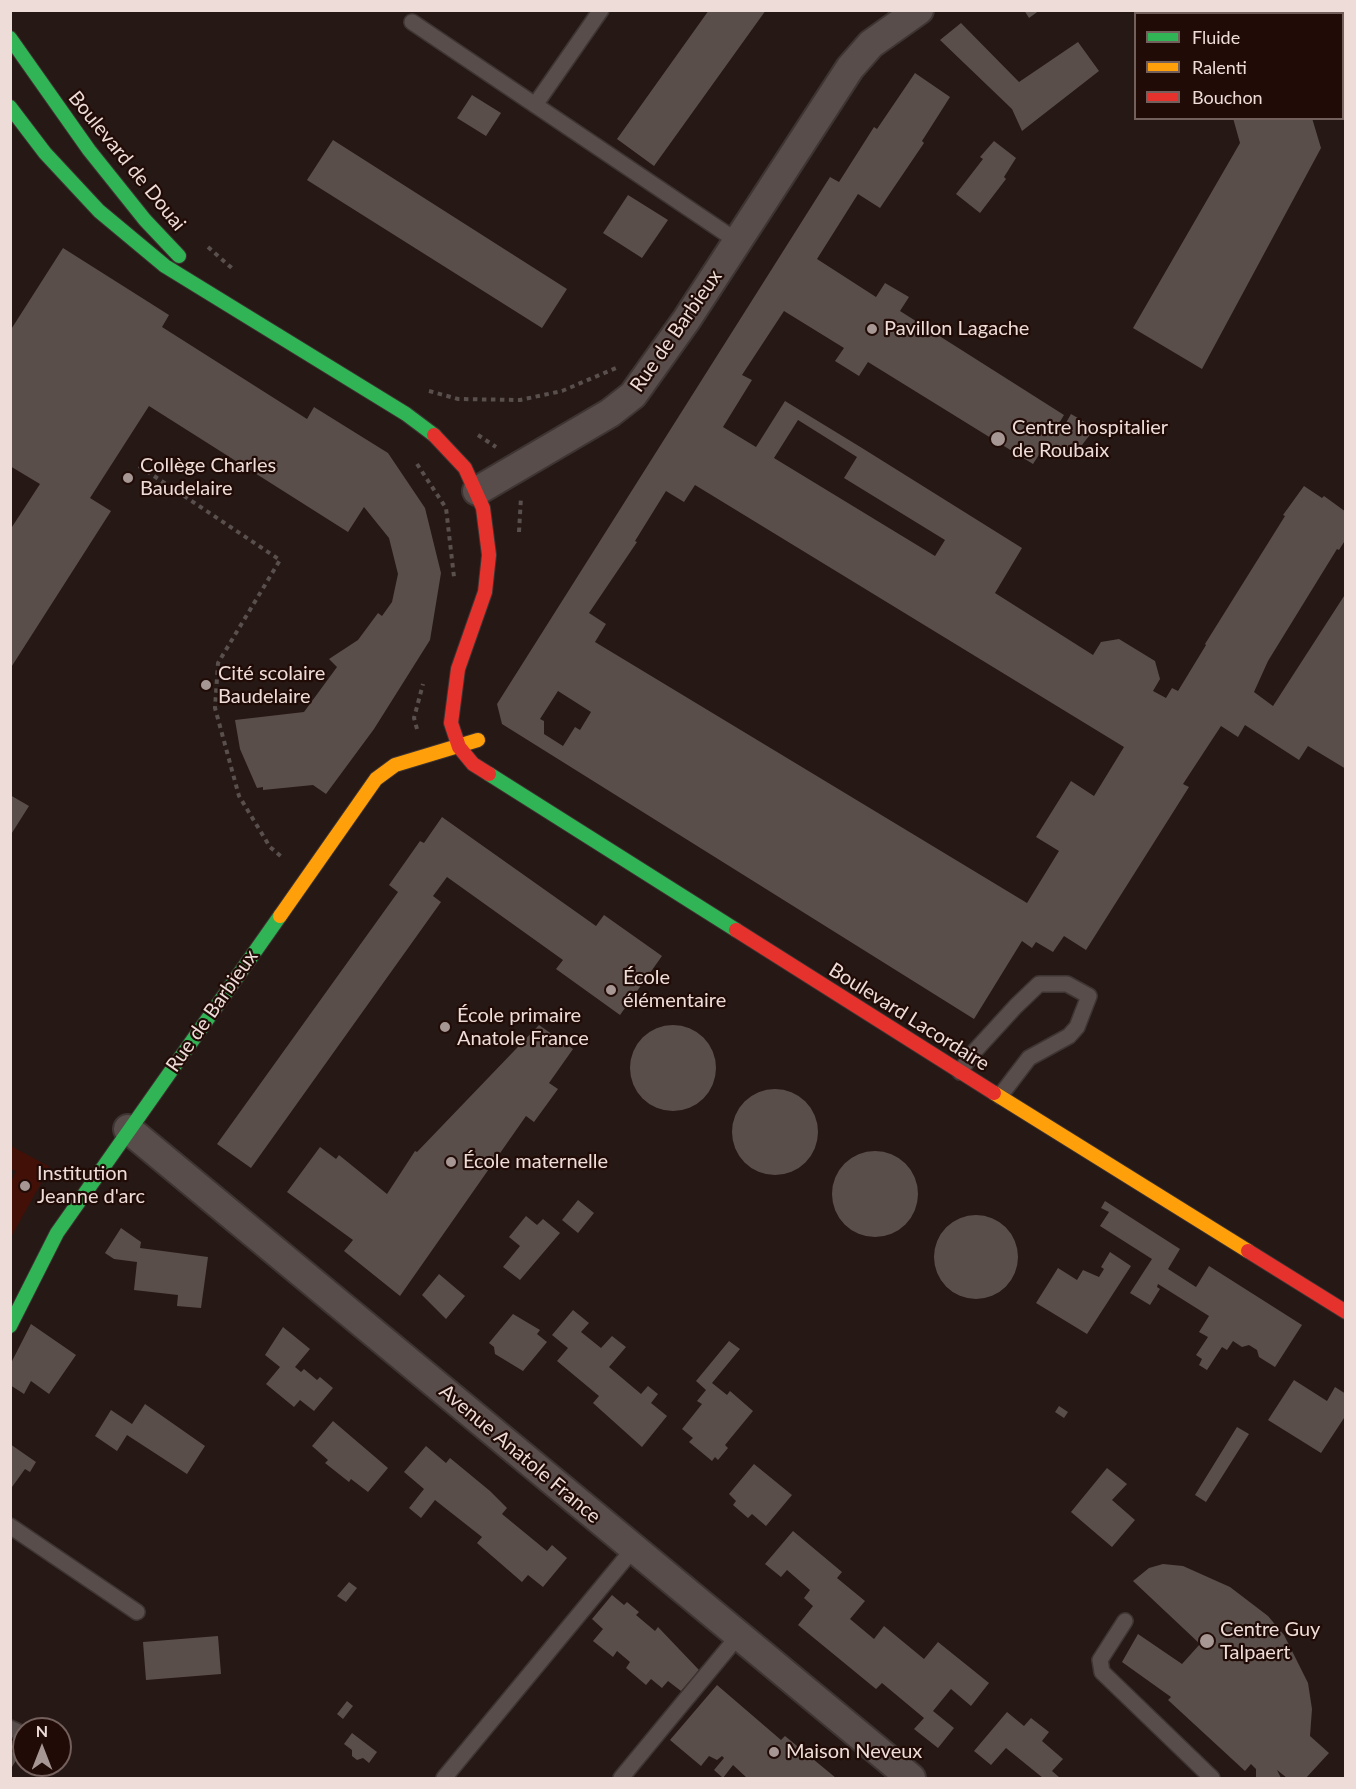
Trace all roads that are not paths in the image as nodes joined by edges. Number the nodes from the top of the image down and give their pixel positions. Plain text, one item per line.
1 (601, 10) edge
2 (919, 10) edge
3 (412, 22) dead end
4 (10, 38) edge
5 (535, 105) junction
6 (10, 107) edge
7 (737, 241) junction
8 (221, 302) junction
9 (477, 491) junction
10 (455, 702) junction
11 (459, 747) junction
12 (960, 1072) junction
13 (1000, 1096) junction
14 (128, 1129) junction
15 (1346, 1311) edge
16 (10, 1326) edge
17 (10, 1526) edge
18 (634, 1548) junction
19 (137, 1612) dead end
20 (1125, 1621) dead end
21 (739, 1635) junction
22 (444, 1779) edge
23 (621, 1779) edge
24 (911, 1779) edge
25 (1212, 1779) edge

1 - 5 lane
2 - 7 street, Rue de Barbieux
3 - 5 lane
4 - 8 main road, Boulevard de Douai
5 - 7 lane
6 - 8 main road, Boulevard de Douai
7 - 9 street, Rue de Barbieux
8 - 9 main road, Boulevard de Douai
9 - 10 main road
10 - 11 main road
10 - 11 main road, Rue de Barbieux
11 - 12 main road, Boulevard Lacordaire
11 - 14 main road, Rue de Barbieux
12 - 13 main road, Boulevard Lacordaire
12 - 13 lane
13 - 15 main road, Boulevard Lacordaire
14 - 16 main road, Rue de Barbieux
14 - 18 street, Avenue Anatole France
17 - 19 lane
18 - 21 street, Avenue Anatole France
18 - 22 lane
20 - 25 lane
21 - 23 lane
21 - 24 street, Avenue Anatole France

